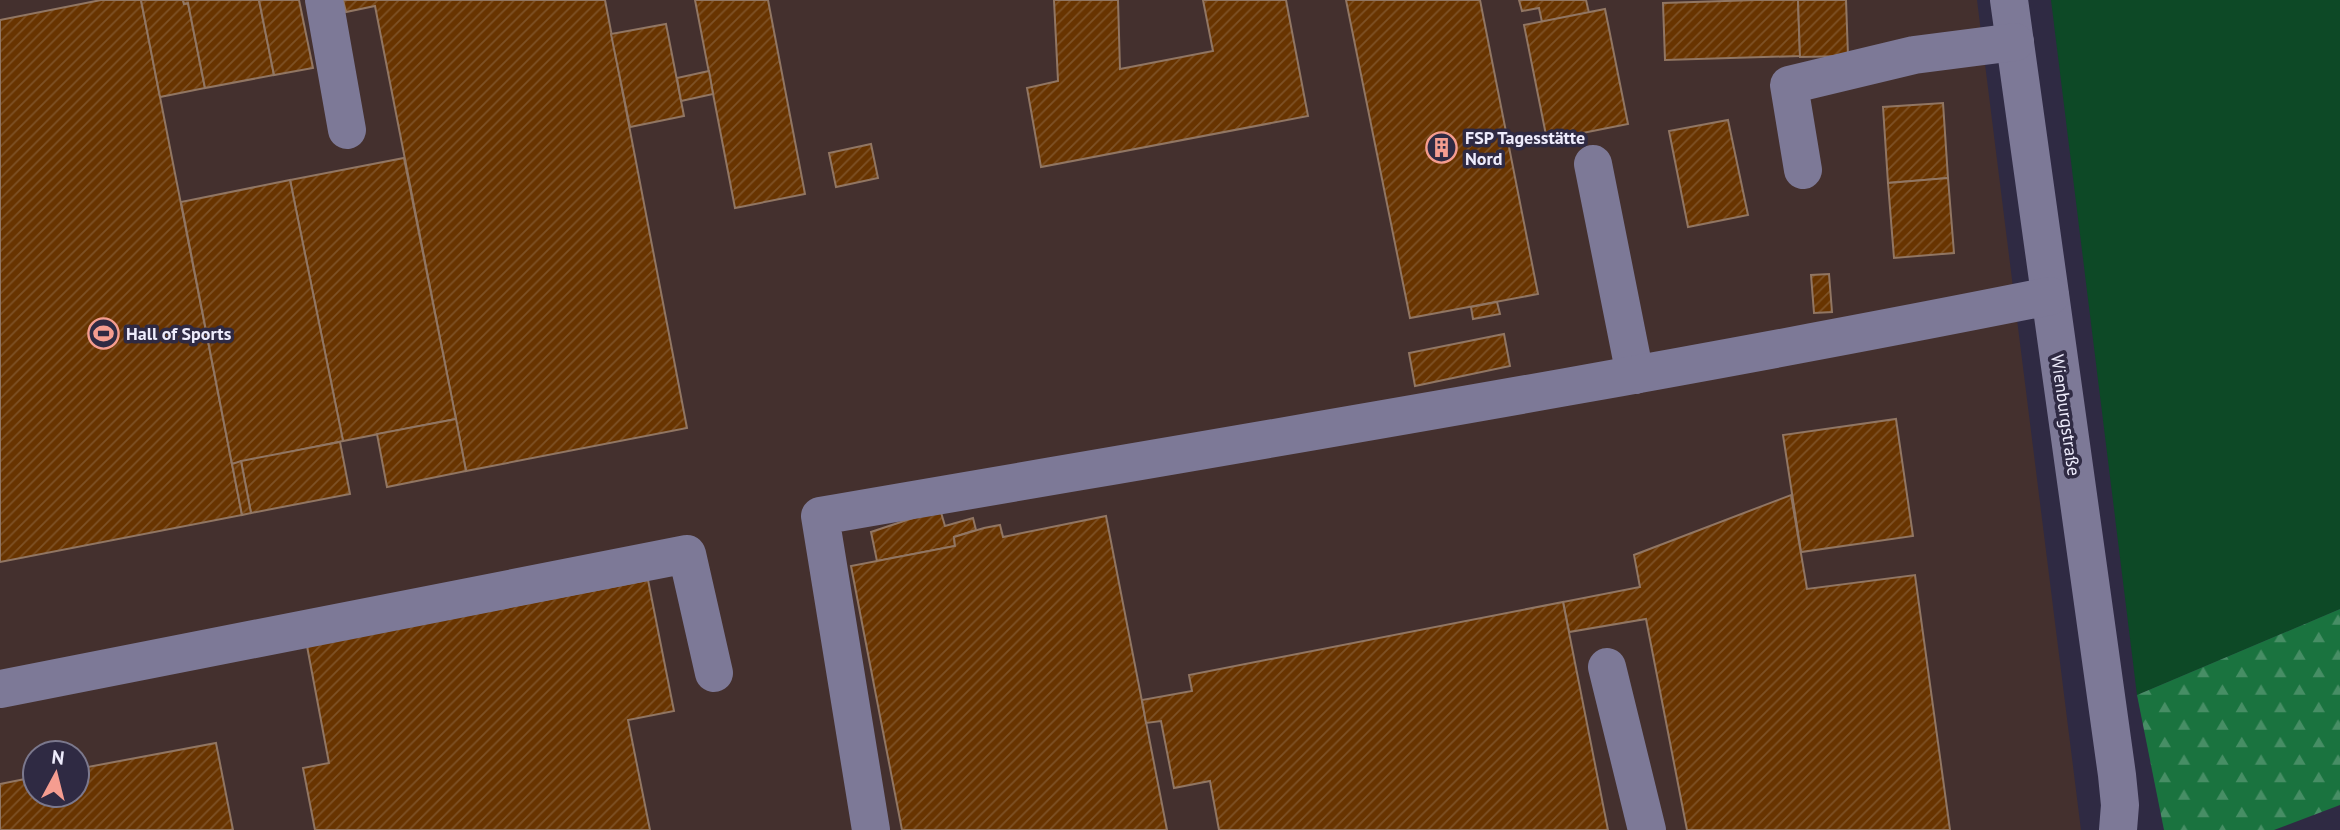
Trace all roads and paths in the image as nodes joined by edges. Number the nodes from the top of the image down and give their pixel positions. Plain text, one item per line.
1 (324, 0) edge
2 (2009, 0) edge
3 (2015, 42) junction
4 (347, 130) dead end
5 (1593, 164) dead end
6 (1803, 170) dead end
7 (2050, 296) junction
8 (1634, 375) junction
9 (1607, 667) dead end
10 (714, 673) dead end
11 (0, 689) edge
12 (871, 830) edge
13 (1647, 830) edge
14 (2118, 830) edge

1 - 4 street
2 - 3 street, Wienburgstraße
3 - 6 street
3 - 7 street, Wienburgstraße
5 - 8 street
7 - 8 street
7 - 14 street, Wienburgstraße
8 - 12 street
9 - 13 street
10 - 11 street

